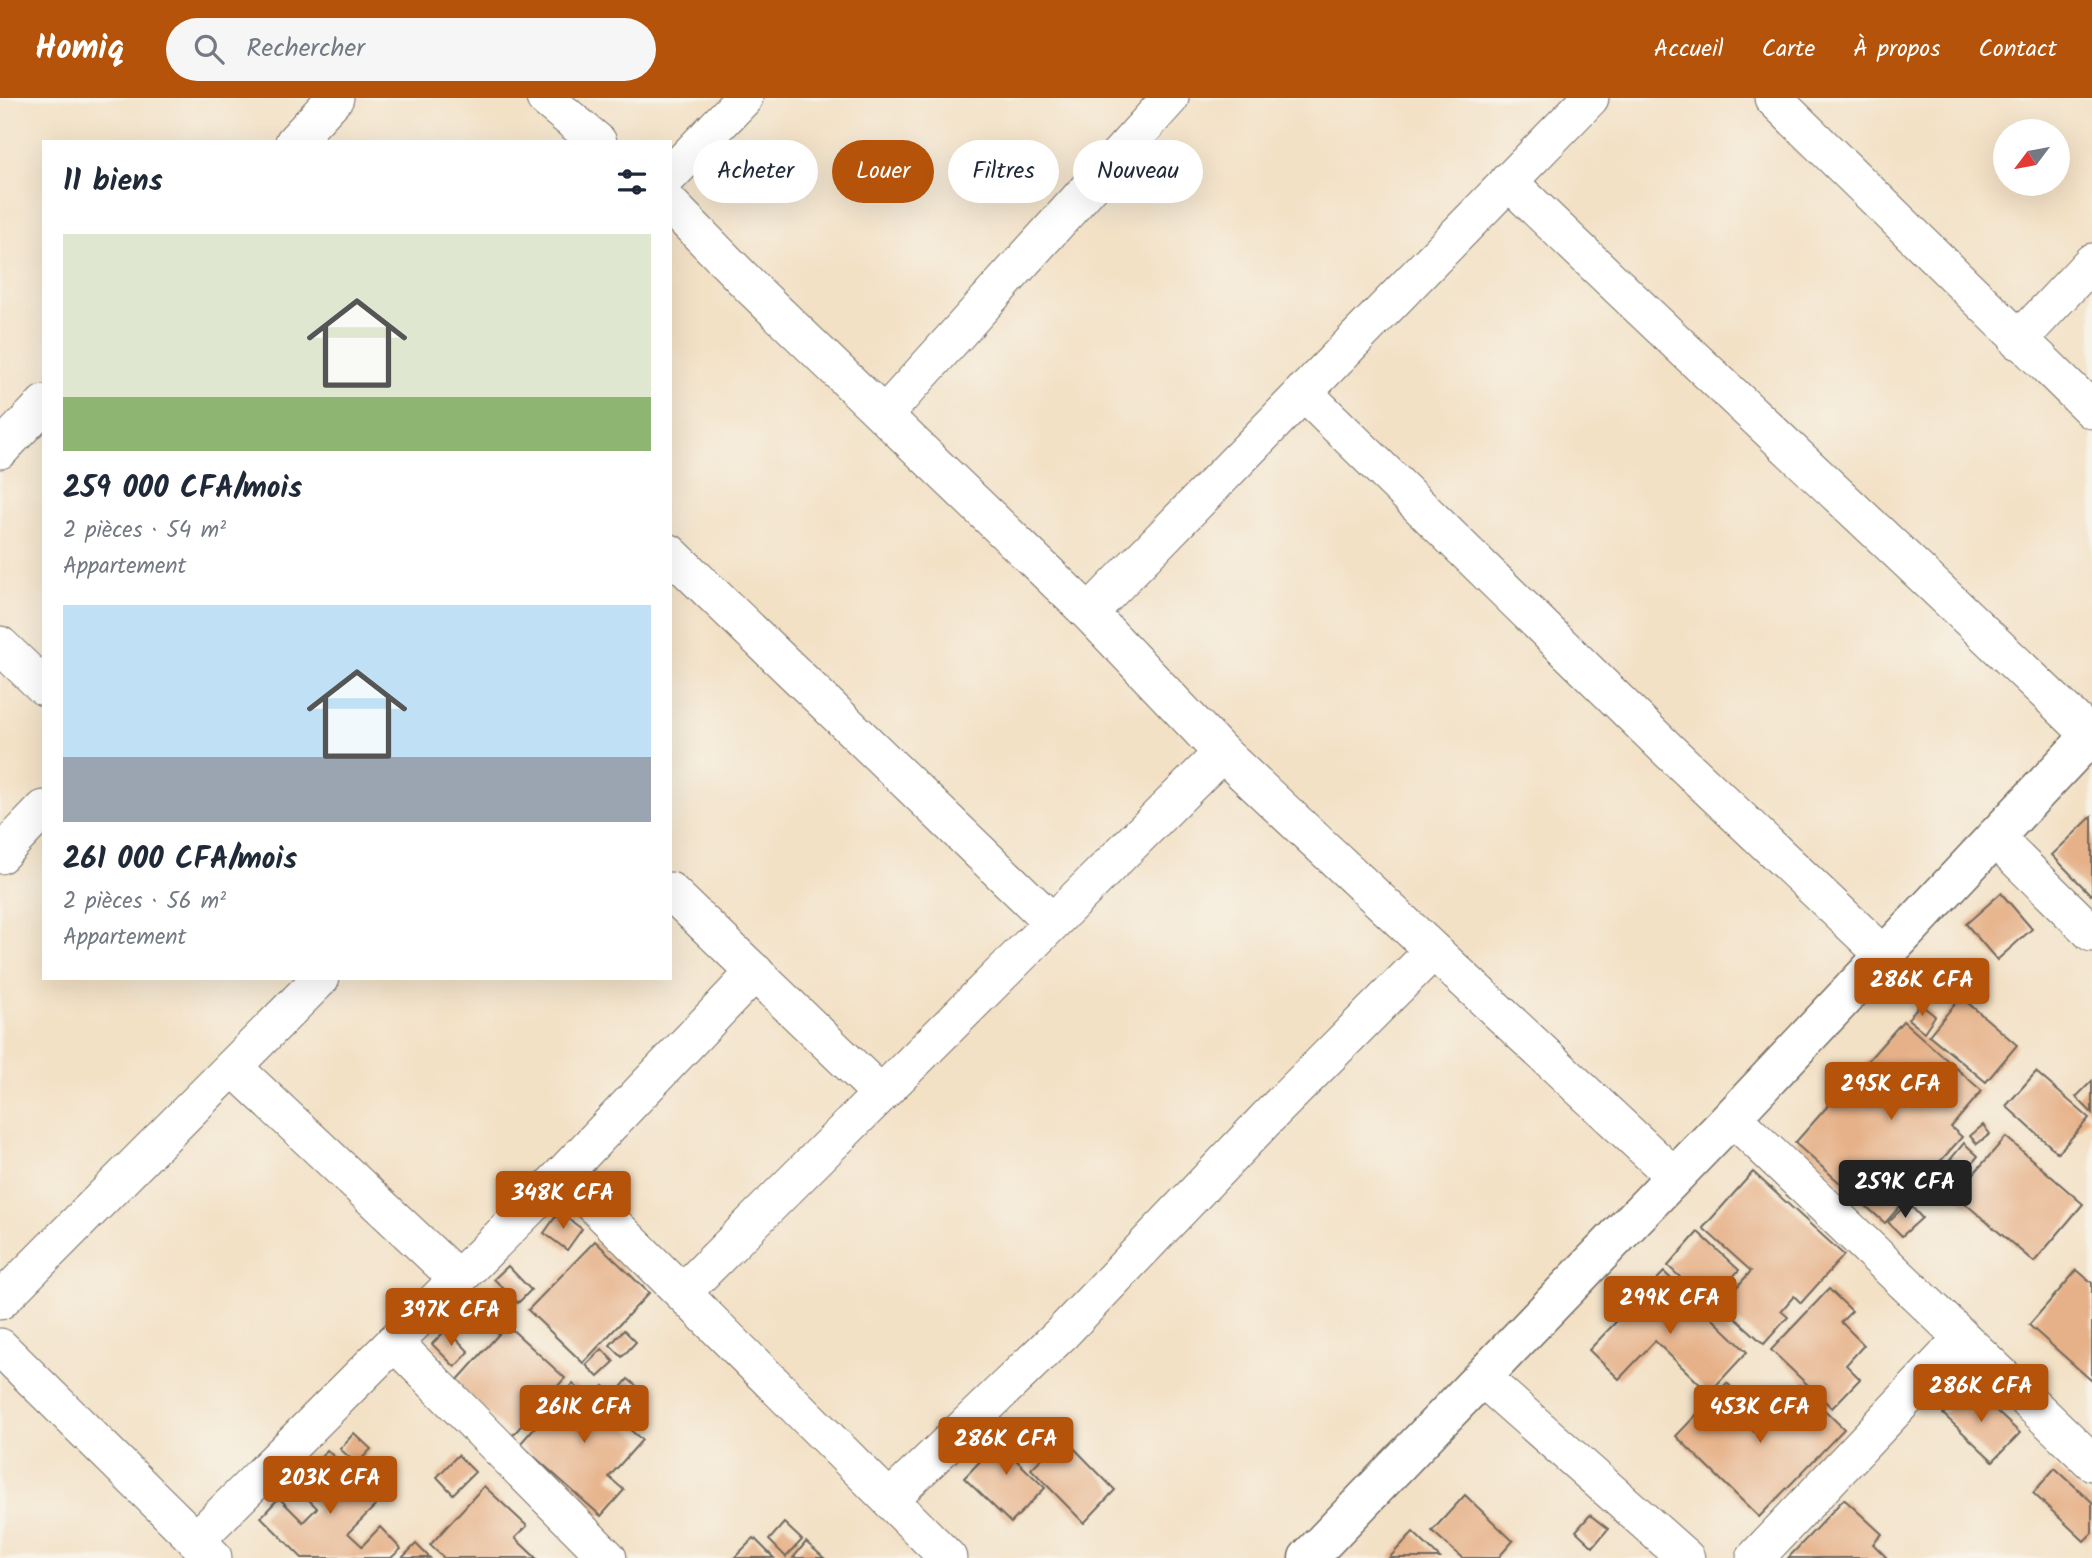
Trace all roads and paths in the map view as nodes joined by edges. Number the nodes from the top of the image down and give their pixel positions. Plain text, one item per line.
1 (335, 98) edge
2 (545, 98) edge
3 (744, 98) edge
4 (1170, 98) edge
5 (1590, 98) edge
6 (1773, 98) edge
7 (296, 140) edge
8 (596, 140) edge
9 (672, 173) edge
10 (1508, 181) junction
11 (672, 206) edge
12 (2092, 262) edge
13 (2018, 341) junction
14 (1303, 392) junction
15 (42, 406) edge
16 (2092, 410) edge
17 (884, 415) junction
18 (0, 450) edge
19 (672, 555) edge
20 (1089, 613) junction
21 (0, 645) edge
22 (42, 685) edge
23 (2091, 735) edge
24 (1222, 753) junction
25 (42, 811) edge
26 (1994, 837) junction
27 (0, 855) edge
28 (672, 893) edge
29 (1051, 921) junction
30 (2092, 933) edge
31 (1433, 951) junction
32 (1883, 954) junction
33 (755, 972) junction
34 (319, 980) edge
35 (233, 1067) junction
36 (880, 1093) junction
37 (1732, 1117) junction
38 (563, 1174) junction
39 (1674, 1176) junction
40 (457, 1278) junction
41 (684, 1291) junction
42 (0, 1301) edge
43 (1962, 1339) junction
44 (394, 1342) junction
45 (0, 1347) edge
46 (1481, 1377) junction
47 (2092, 1462) edge
48 (890, 1499) junction
49 (205, 1549) edge
50 (608, 1558) edge
51 (948, 1558) edge
52 (1308, 1558) edge
53 (1686, 1558) edge
54 (1755, 1558) edge

1 - 7 street
2 - 8 street
3 - 9 street
4 - 17 street
5 - 10 street
6 - 13 street
10 - 14 street
10 - 23 street
11 - 17 street
12 - 13 street
13 - 16 street
14 - 20 street
14 - 32 street
15 - 18 street
17 - 20 street
19 - 29 street
20 - 24 street
21 - 22 street
23 - 26 street
24 - 29 street
24 - 31 street
25 - 27 street
26 - 30 street
26 - 32 street
28 - 33 street
29 - 36 street
31 - 39 street
31 - 48 street
32 - 37 street
33 - 36 street
33 - 38 street
34 - 35 street
35 - 40 street
35 - 42 street
36 - 41 street
37 - 39 street
37 - 43 street
38 - 40 street
38 - 41 street
39 - 46 street
40 - 44 street
41 - 48 street
43 - 47 street
43 - 54 street
44 - 49 street
44 - 50 street
45 - 49 street
46 - 52 street
46 - 53 street
48 - 51 street

